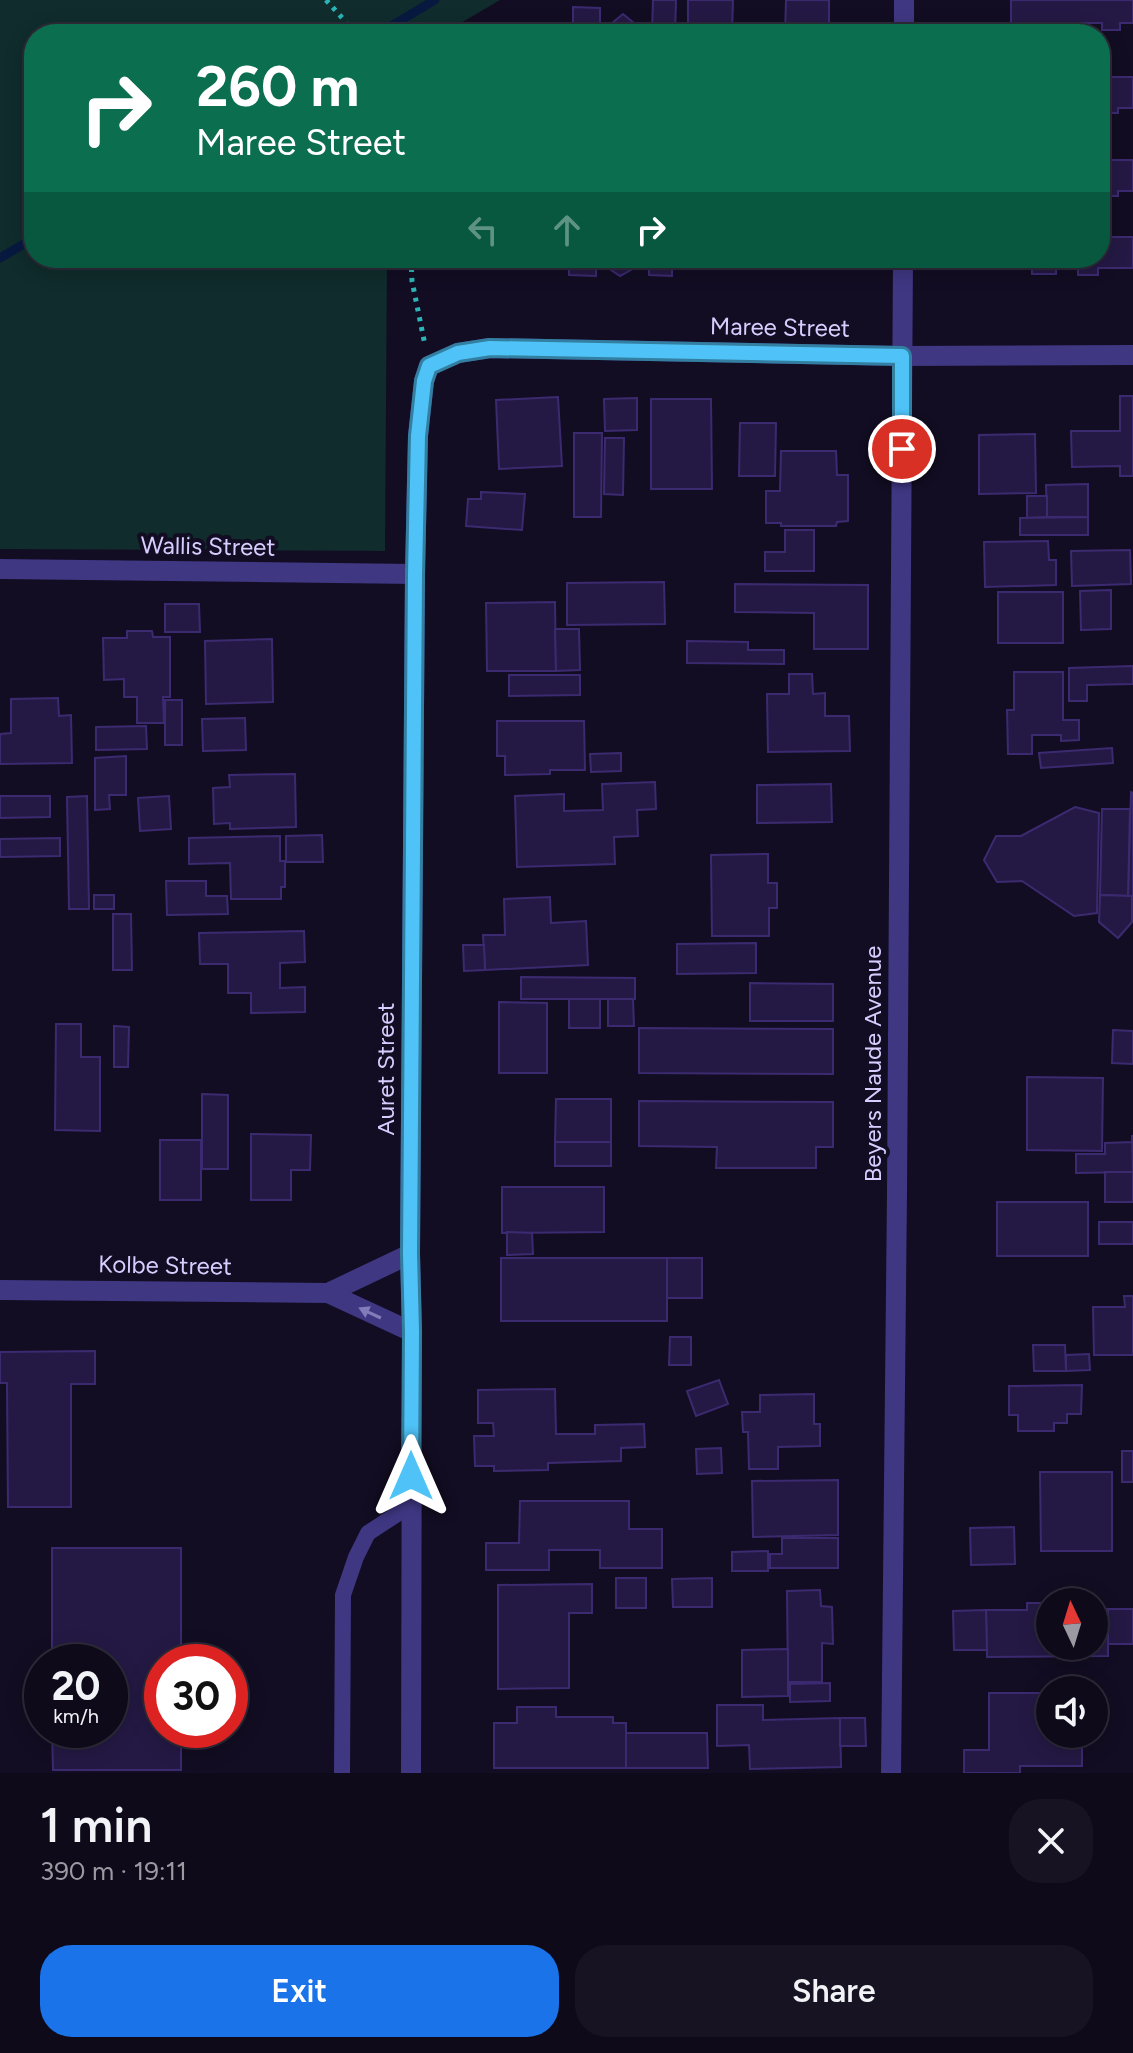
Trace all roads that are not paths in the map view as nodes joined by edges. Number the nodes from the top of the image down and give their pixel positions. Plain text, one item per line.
1 (904, 0) edge
2 (904, 24) edge
3 (903, 268) edge
4 (1133, 355) edge
5 (902, 356) junction
6 (429, 366) joint
7 (0, 569) edge
8 (415, 574) junction
9 (410, 1254) junction
10 (0, 1290) edge
11 (328, 1293) junction
12 (412, 1332) junction
13 (411, 1505) junction
14 (342, 1773) edge
15 (411, 1773) edge
16 (891, 1773) edge

1 - 2 street
3 - 5 street, Beyers Naude Avenue
4 - 5 street, Maree Street
5 - 6 street, Maree Street
5 - 16 street, Beyers Naude Avenue
6 - 8 street, Auret Street
7 - 8 street, Wallis Street
8 - 9 street, Auret Street
9 - 11 street, Kolbe Street
9 - 12 street, Auret Street
10 - 11 street, Kolbe Street
12 -> 11 street, Kolbe Street
12 - 13 street, Auret Street
13 - 14 lane
13 - 15 street, Auret Street

